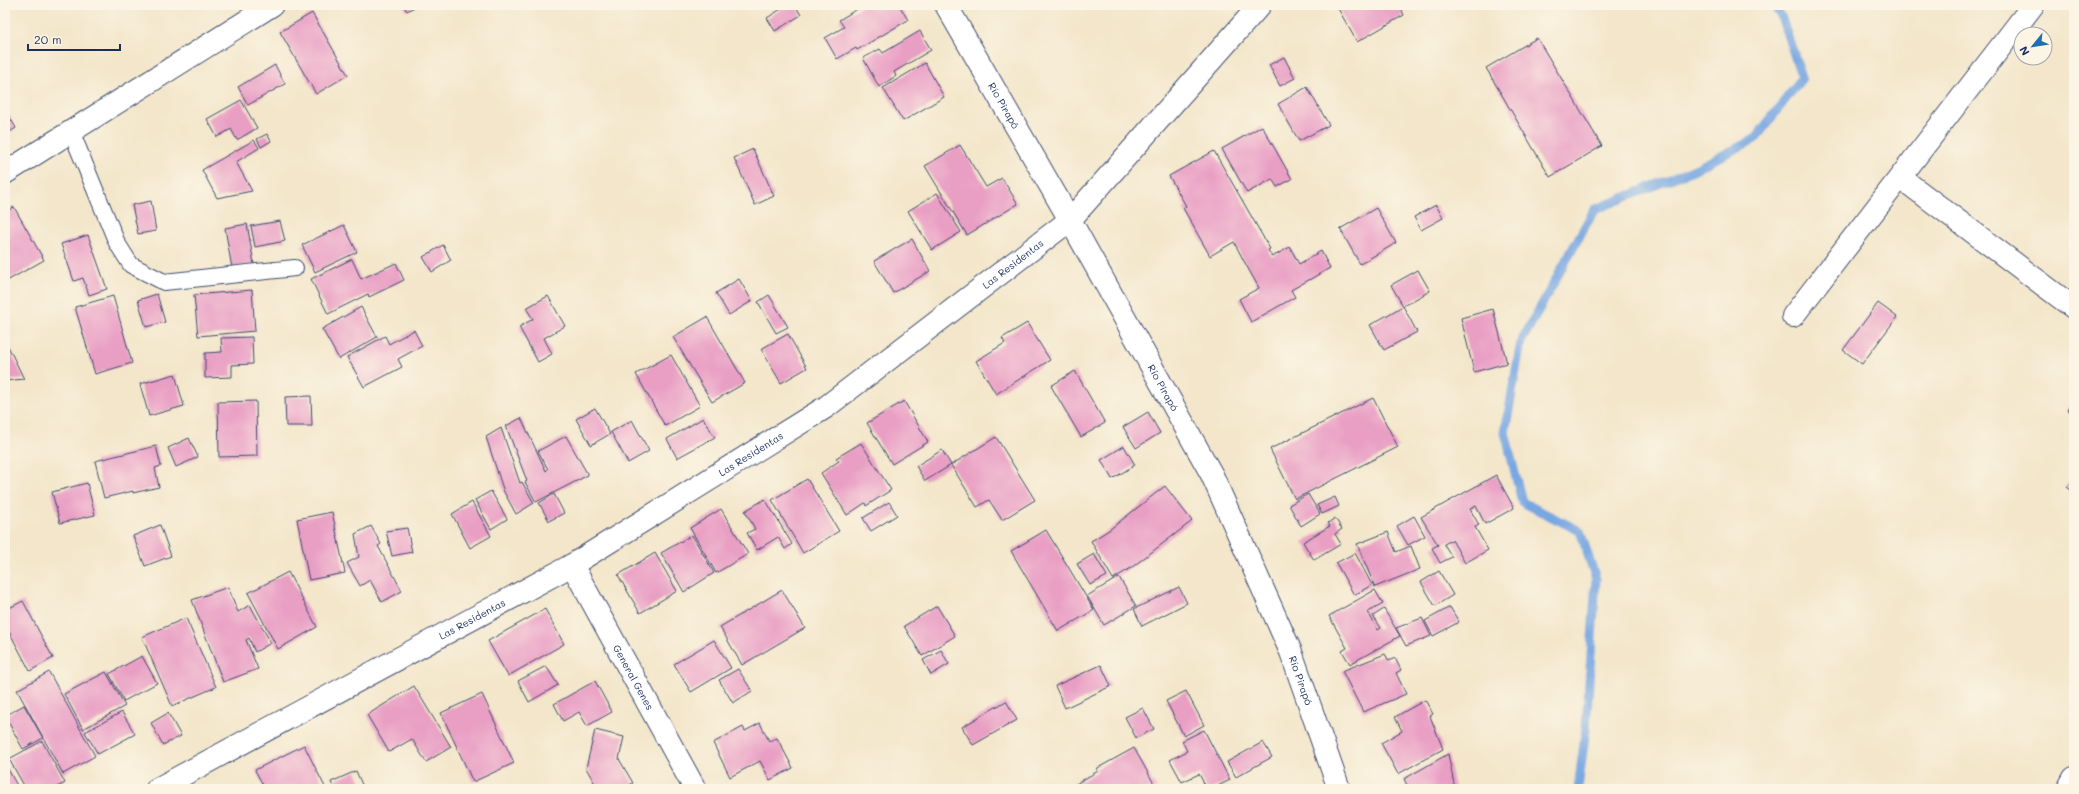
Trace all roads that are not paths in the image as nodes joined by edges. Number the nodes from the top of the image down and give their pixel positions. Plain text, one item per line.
1 (272, 5) edge
2 (946, 5) edge
3 (1260, 5) edge
4 (2033, 5) edge
5 (71, 132) junction
6 (5, 173) edge
7 (1901, 178) junction
8 (1070, 220) junction
9 (295, 268) dead end
10 (2074, 308) edge
11 (1793, 316) dead end
12 (572, 565) junction
13 (2074, 778) edge
14 (157, 789) edge
15 (695, 789) edge
16 (1339, 789) edge
17 (2068, 789) edge

1 - 5 street
2 - 8 street, Río Pirapó
3 - 8 street, Las Residentas
4 - 7 street
5 - 6 street
5 - 9 lane
7 - 10 street
7 - 11 street
8 - 12 street, Las Residentas
8 - 16 street, Río Pirapó
12 - 14 street, Las Residentas
12 - 15 street, General Genes
13 - 17 street

